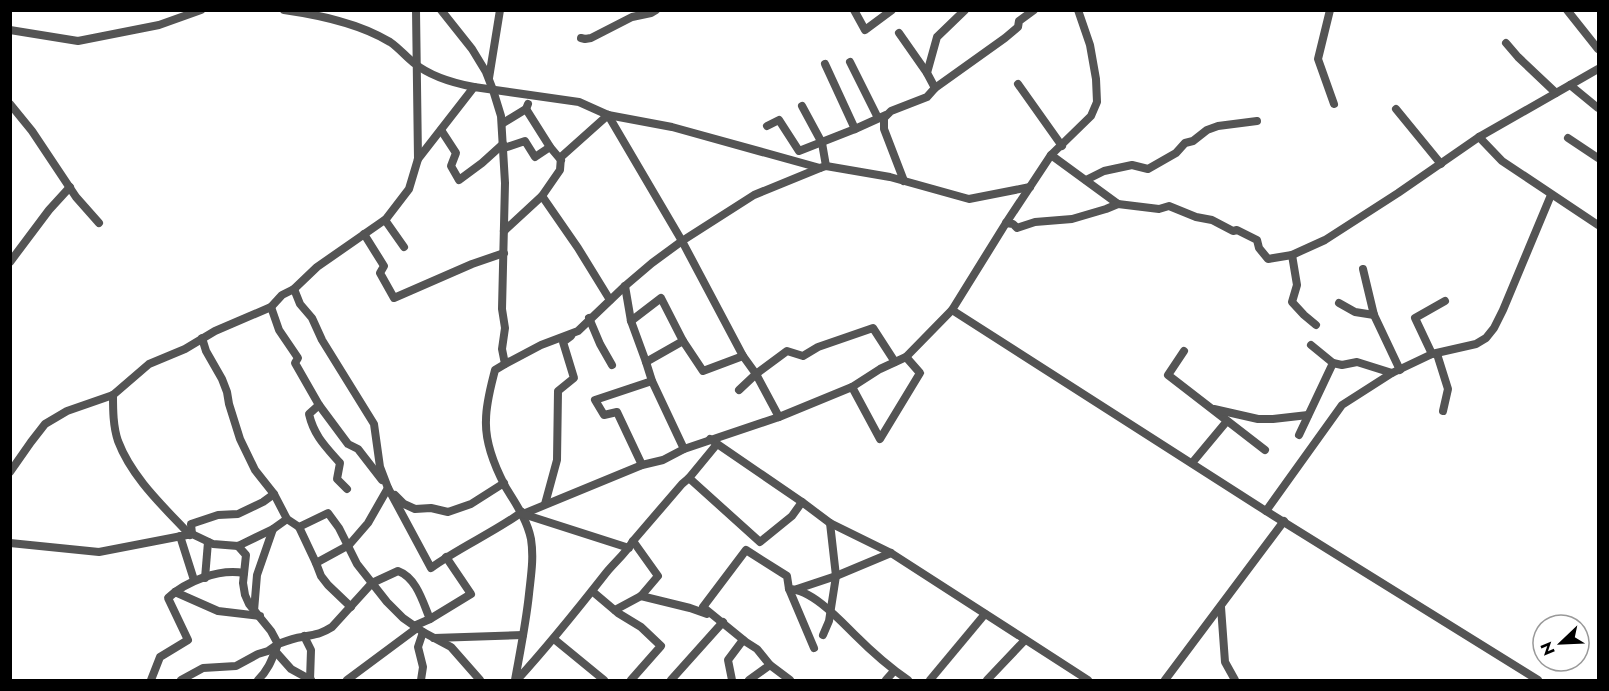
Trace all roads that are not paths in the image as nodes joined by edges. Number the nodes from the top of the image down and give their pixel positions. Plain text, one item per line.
1 (201, 10) edge
2 (284, 10) edge
3 (416, 10) edge
4 (500, 10) edge
5 (656, 10) edge
6 (854, 10) edge
7 (892, 10) edge
8 (965, 10) edge
9 (1034, 10) edge
10 (1078, 10) edge
11 (1330, 10) edge
12 (1567, 10) edge
13 (443, 11) edge
14 (10, 30) edge
15 (899, 33) dead end
16 (581, 38) dead end
17 (1506, 43) dead end
18 (1599, 49) edge
19 (850, 62) dead end
20 (825, 64) dead end
21 (416, 65) junction
22 (1599, 69) edge
23 (927, 73) junction
24 (489, 78) junction
25 (1018, 84) dead end
26 (1570, 85) junction
27 (474, 87) junction
28 (935, 88) junction
29 (493, 90) junction
30 (1556, 93) junction
31 (532, 96) junction
32 (10, 104) edge
33 (1334, 104) dead end
34 (802, 106) dead end
35 (526, 108) junction
36 (1599, 108) edge
37 (1396, 109) dead end
38 (608, 116) junction
39 (882, 117) junction
40 (1257, 121) dead end
41 (502, 123) junction
42 (767, 126) dead end
43 (855, 129) junction
44 (441, 130) junction
45 (1479, 137) junction
46 (1568, 138) dead end
47 (822, 143) junction
48 (503, 146) junction
49 (1062, 146) junction
50 (550, 147) junction
51 (1051, 155) junction
52 (1599, 158) edge
53 (418, 159) junction
54 (561, 160) junction
55 (1441, 164) junction
56 (823, 167) junction
57 (1086, 180) junction
58 (904, 181) junction
59 (70, 187) junction
60 (1030, 187) junction
61 (1551, 195) junction
62 (542, 196) junction
63 (1118, 204) junction
64 (385, 220) junction
65 (99, 223) dead end
66 (1006, 223) junction
67 (1599, 225) edge
68 (504, 231) junction
69 (364, 234) junction
70 (682, 242) junction
71 (404, 247) dead end
72 (504, 253) junction
73 (1293, 255) junction
74 (10, 262) edge
75 (1363, 269) dead end
76 (625, 286) junction
77 (294, 289) junction
78 (610, 300) junction
79 (1445, 301) dead end
80 (1339, 303) dead end
81 (271, 307) junction
82 (952, 310) junction
83 (1374, 315) junction
84 (589, 318) junction
85 (630, 321) junction
86 (1316, 326) dead end
87 (578, 331) junction
88 (202, 339) junction
89 (684, 341) junction
90 (1311, 345) dead end
91 (1184, 351) dead end
92 (1434, 354) junction
93 (743, 356) junction
94 (906, 357) junction
95 (646, 362) junction
96 (895, 362) junction
97 (1333, 363) junction
98 (505, 364) junction
99 (612, 365) dead end
100 (1396, 371) junction
101 (756, 375) junction
102 (652, 381) junction
103 (852, 387) junction
104 (739, 390) dead end
105 (113, 394) junction
106 (319, 405) junction
107 (1212, 409) junction
108 (1443, 411) dead end
109 (1308, 415) junction
110 (778, 417) junction
111 (1227, 421) junction
112 (1299, 435) dead end
113 (714, 442) junction
114 (684, 449) junction
115 (1265, 450) dead end
116 (1192, 463) junction
117 (642, 465) junction
118 (10, 472) edge
119 (689, 478) junction
120 (504, 483) junction
121 (388, 488) junction
122 (347, 489) dead end
123 (273, 494) junction
124 (802, 502) junction
125 (546, 504) junction
126 (1266, 511) junction
127 (522, 513) junction
128 (287, 519) junction
129 (1284, 521) junction
130 (830, 523) junction
131 (299, 527) junction
132 (273, 529) junction
133 (191, 535) junction
134 (180, 536) junction
135 (208, 542) junction
136 (10, 543) edge
137 (631, 544) junction
138 (349, 545) junction
139 (238, 546) junction
140 (891, 553) junction
141 (446, 557) junction
142 (316, 563) junction
143 (244, 573) junction
144 (836, 576) junction
145 (205, 578) junction
146 (194, 580) junction
147 (372, 583) junction
148 (793, 589) junction
149 (592, 591) junction
150 (175, 592) junction
151 (641, 596) junction
152 (351, 607) junction
153 (1221, 607) junction
154 (615, 610) junction
155 (830, 610) junction
156 (257, 613) junction
157 (985, 614) junction
158 (715, 616) junction
159 (430, 619) junction
160 (723, 622) junction
161 (418, 629) junction
162 (523, 635) junction
163 (823, 635) dead end
164 (304, 636) junction
165 (433, 638) junction
166 (554, 639) junction
167 (743, 640) junction
168 (1025, 640) junction
169 (276, 647) junction
170 (814, 648) dead end
171 (770, 665) junction
172 (894, 671) junction
173 (675, 679) edge
174 (310, 680) edge
175 (151, 681) edge
176 (181, 681) edge
177 (258, 681) edge
178 (347, 681) edge
179 (421, 681) edge
180 (480, 681) edge
181 (516, 681) edge
182 (604, 681) edge
183 (631, 681) edge
184 (732, 681) edge
185 (749, 681) edge
186 (790, 681) edge
187 (886, 681) edge
188 (908, 681) edge
189 (930, 681) edge
190 (987, 681) edge
191 (1088, 681) edge
192 (1165, 681) edge
193 (1235, 681) edge
194 (1538, 681) edge

1 - 14 street
2 - 21 street
3 - 21 street
4 - 24 street
5 - 16 street
6 - 7 street
8 - 23 street
9 - 28 street
10 - 49 street
11 - 33 street
12 - 18 street
13 - 24 street
15 - 23 street
17 - 30 street
19 - 39 street
20 - 43 street
21 - 27 street
21 - 53 street
22 - 26 street
23 - 28 street
24 - 29 street
25 - 49 street
26 - 30 street
26 - 36 street
27 - 29 street
27 - 44 street
28 - 39 street
29 - 31 street
29 - 41 street
30 - 45 street
31 - 35 street
31 - 38 street
32 - 59 street
34 - 47 street
35 - 41 street
35 - 50 street
37 - 55 street
38 - 54 street
38 - 56 street
38 - 70 street
39 - 43 street
39 - 58 street
40 - 57 street
41 - 48 street
42 - 47 street
43 - 47 street
44 - 48 street
44 - 53 street
45 - 55 street
45 - 61 street
46 - 52 street
47 - 56 street
48 - 50 street
48 - 68 street
49 - 51 street
50 - 54 street
51 - 57 street
51 - 60 street
53 - 64 street
54 - 62 street
55 - 73 street
56 - 58 street
56 - 70 street
57 - 63 street
58 - 60 street
59 - 65 street
59 - 74 street
60 - 66 street
61 - 67 street
61 - 92 street
62 - 68 street
62 - 78 street
63 - 66 street
63 - 73 street
64 - 69 street
64 - 71 street
66 - 82 street
68 - 72 street
69 - 72 street
69 - 77 street
70 - 76 street
70 - 93 street
72 - 98 street
73 - 86 street
75 - 83 street
76 - 78 street
76 - 85 street
77 - 81 street
77 - 121 street
78 - 84 street
79 - 92 street
80 - 83 street
81 - 88 street
81 - 106 street
82 - 94 street
82 - 116 street
83 - 100 street
84 - 87 street
84 - 99 street
85 - 89 street
85 - 95 street
87 - 98 street
87 - 125 street
88 - 105 street
88 - 123 street
89 - 93 street
89 - 95 street
90 - 97 street
91 - 107 street
92 - 100 street
92 - 108 street
93 - 101 street
94 - 96 street
94 - 103 street
95 - 102 street
96 - 101 street
96 - 103 street
97 - 100 street
97 - 109 street
98 - 120 street
100 - 126 street
101 - 104 street
101 - 110 street
102 - 114 street
102 - 117 street
103 - 110 street
105 - 118 street
105 - 133 street
106 - 121 street
106 - 122 street
107 - 109 street
107 - 111 street
109 - 112 street
110 - 113 street
111 - 115 street
111 - 116 street
113 - 114 street
113 - 119 street
113 - 124 street
114 - 117 street
116 - 126 street
117 - 125 street
119 - 124 street
119 - 137 street
120 - 121 street
120 - 127 street
121 - 138 street
121 - 141 street
123 - 128 street
123 - 133 street
124 - 130 street
125 - 127 street
126 - 129 street
127 - 137 street
127 - 141 street
127 - 162 street
128 - 131 street
128 - 132 street
129 - 153 street
129 - 194 street
130 - 140 street
130 - 144 street
131 - 138 street
131 - 142 street
132 - 139 street
132 - 156 street
133 - 134 street
133 - 135 street
134 - 136 street
134 - 146 street
135 - 139 street
135 - 145 street
137 - 149 street
137 - 151 street
138 - 142 street
138 - 147 street
139 - 143 street
140 - 144 street
140 - 157 street
141 - 159 street
142 - 152 street
143 - 145 street
143 - 156 street
144 - 148 street
144 - 155 street
145 - 146 street
146 - 150 street
147 - 152 street
147 - 159 street
147 - 161 street
148 - 155 street
148 - 158 street
148 - 170 street
149 - 154 street
149 - 166 street
150 - 156 street
150 - 175 street
151 - 154 street
151 - 158 street
152 - 164 street
153 - 192 street
153 - 193 street
154 - 183 street
155 - 163 street
155 - 172 street
156 - 169 street
157 - 168 street
157 - 189 street
158 - 160 street
159 - 161 street
160 - 167 street
160 - 173 street
161 - 165 street
161 - 178 street
161 - 179 street
162 - 165 street
162 - 181 street
164 - 169 street
164 - 174 street
165 - 180 street
166 - 181 street
166 - 182 street
167 - 171 street
167 - 184 street
168 - 190 street
168 - 191 street
169 - 174 street
169 - 176 street
169 - 177 street
171 - 185 street
171 - 186 street
172 - 187 street
172 - 188 street

